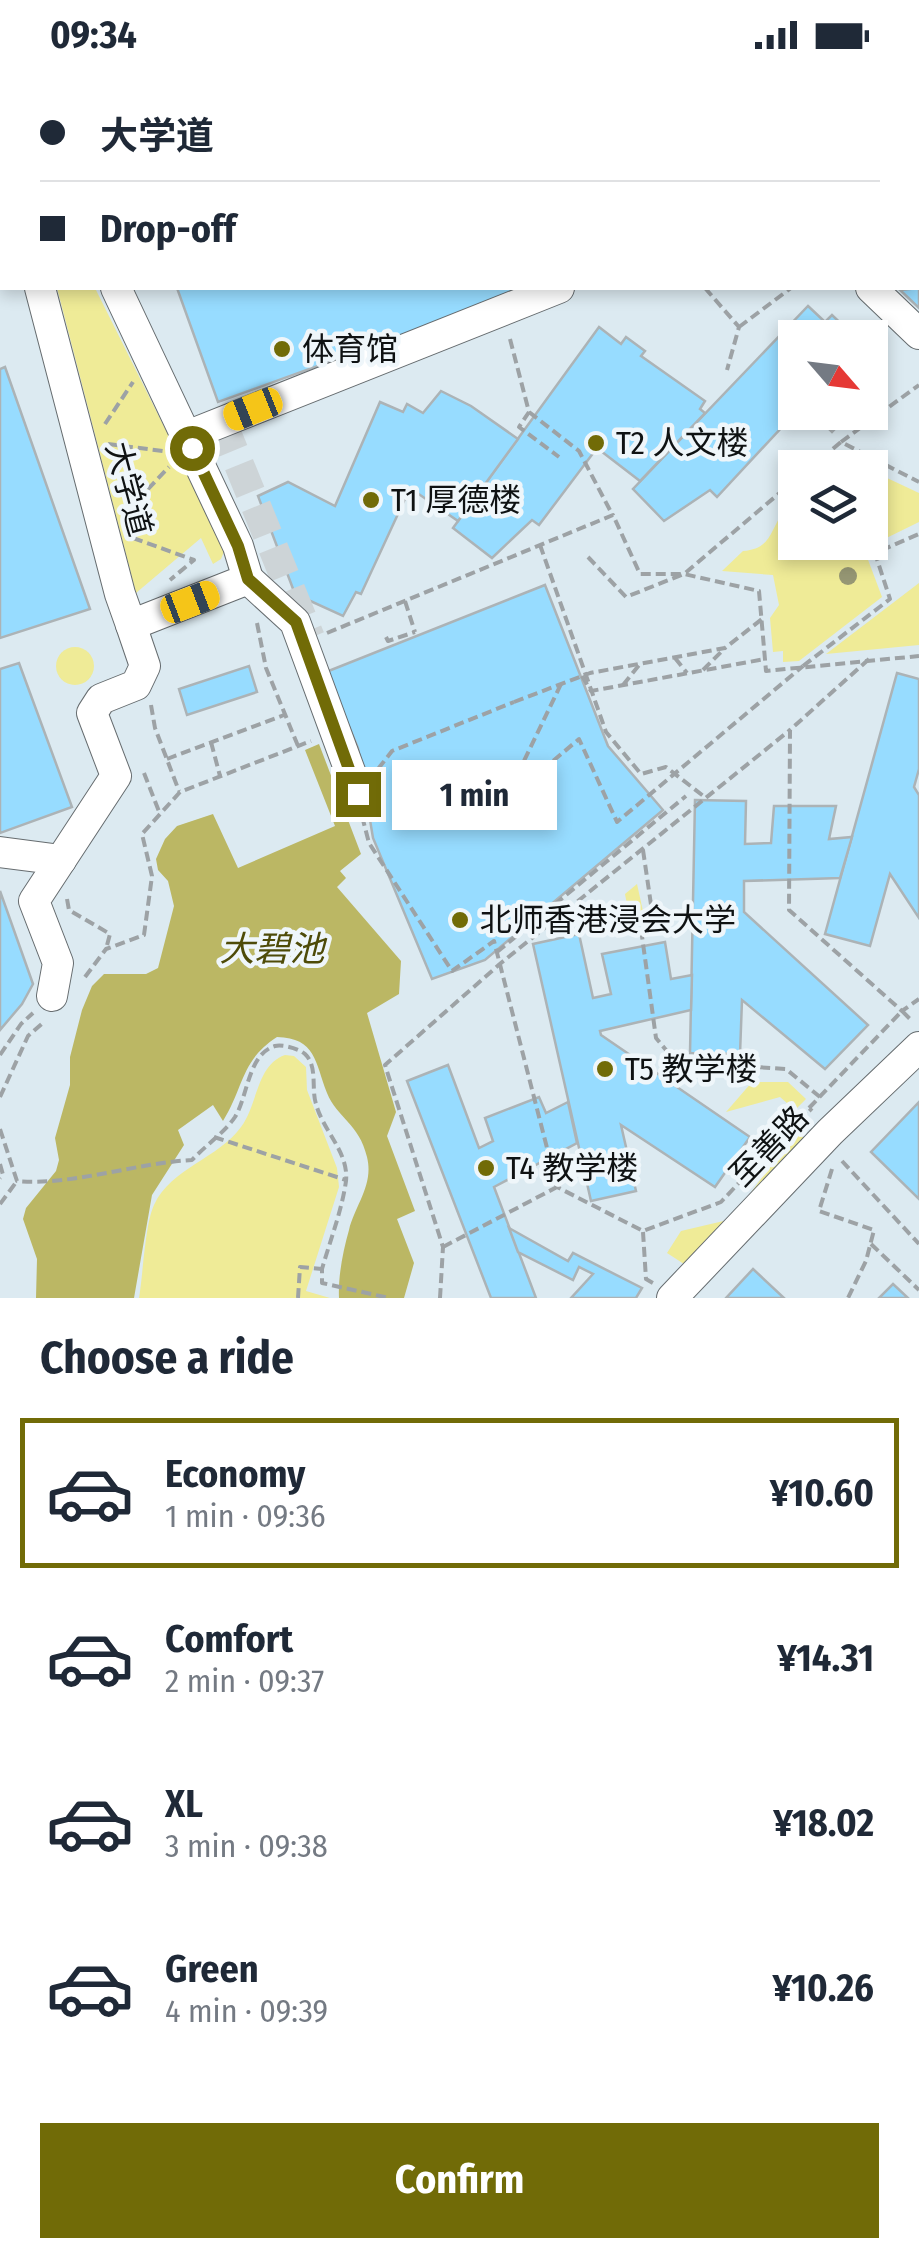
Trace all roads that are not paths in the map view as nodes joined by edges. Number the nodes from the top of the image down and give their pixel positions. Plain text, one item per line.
1 (41, 290) edge
2 (117, 290) edge
3 (554, 290) edge
4 (872, 290) edge
5 (919, 334) edge
6 (187, 446) junction
7 (248, 579) junction
8 (131, 625) junction
9 (358, 794) road end
10 (0, 852) edge
11 (61, 860) junction
12 (60, 999) road end
13 (919, 1047) edge
14 (672, 1298) edge

1 - 8 lane, 大学道
2 - 6 lane, 大学道
3 - 6 lane
4 - 5 lane
6 - 7 lane, 大学道
7 - 8 lane
7 - 9 lane
8 - 11 lane, 大学道
10 - 11 lane
11 - 12 lane
13 - 14 lane, 至善路

